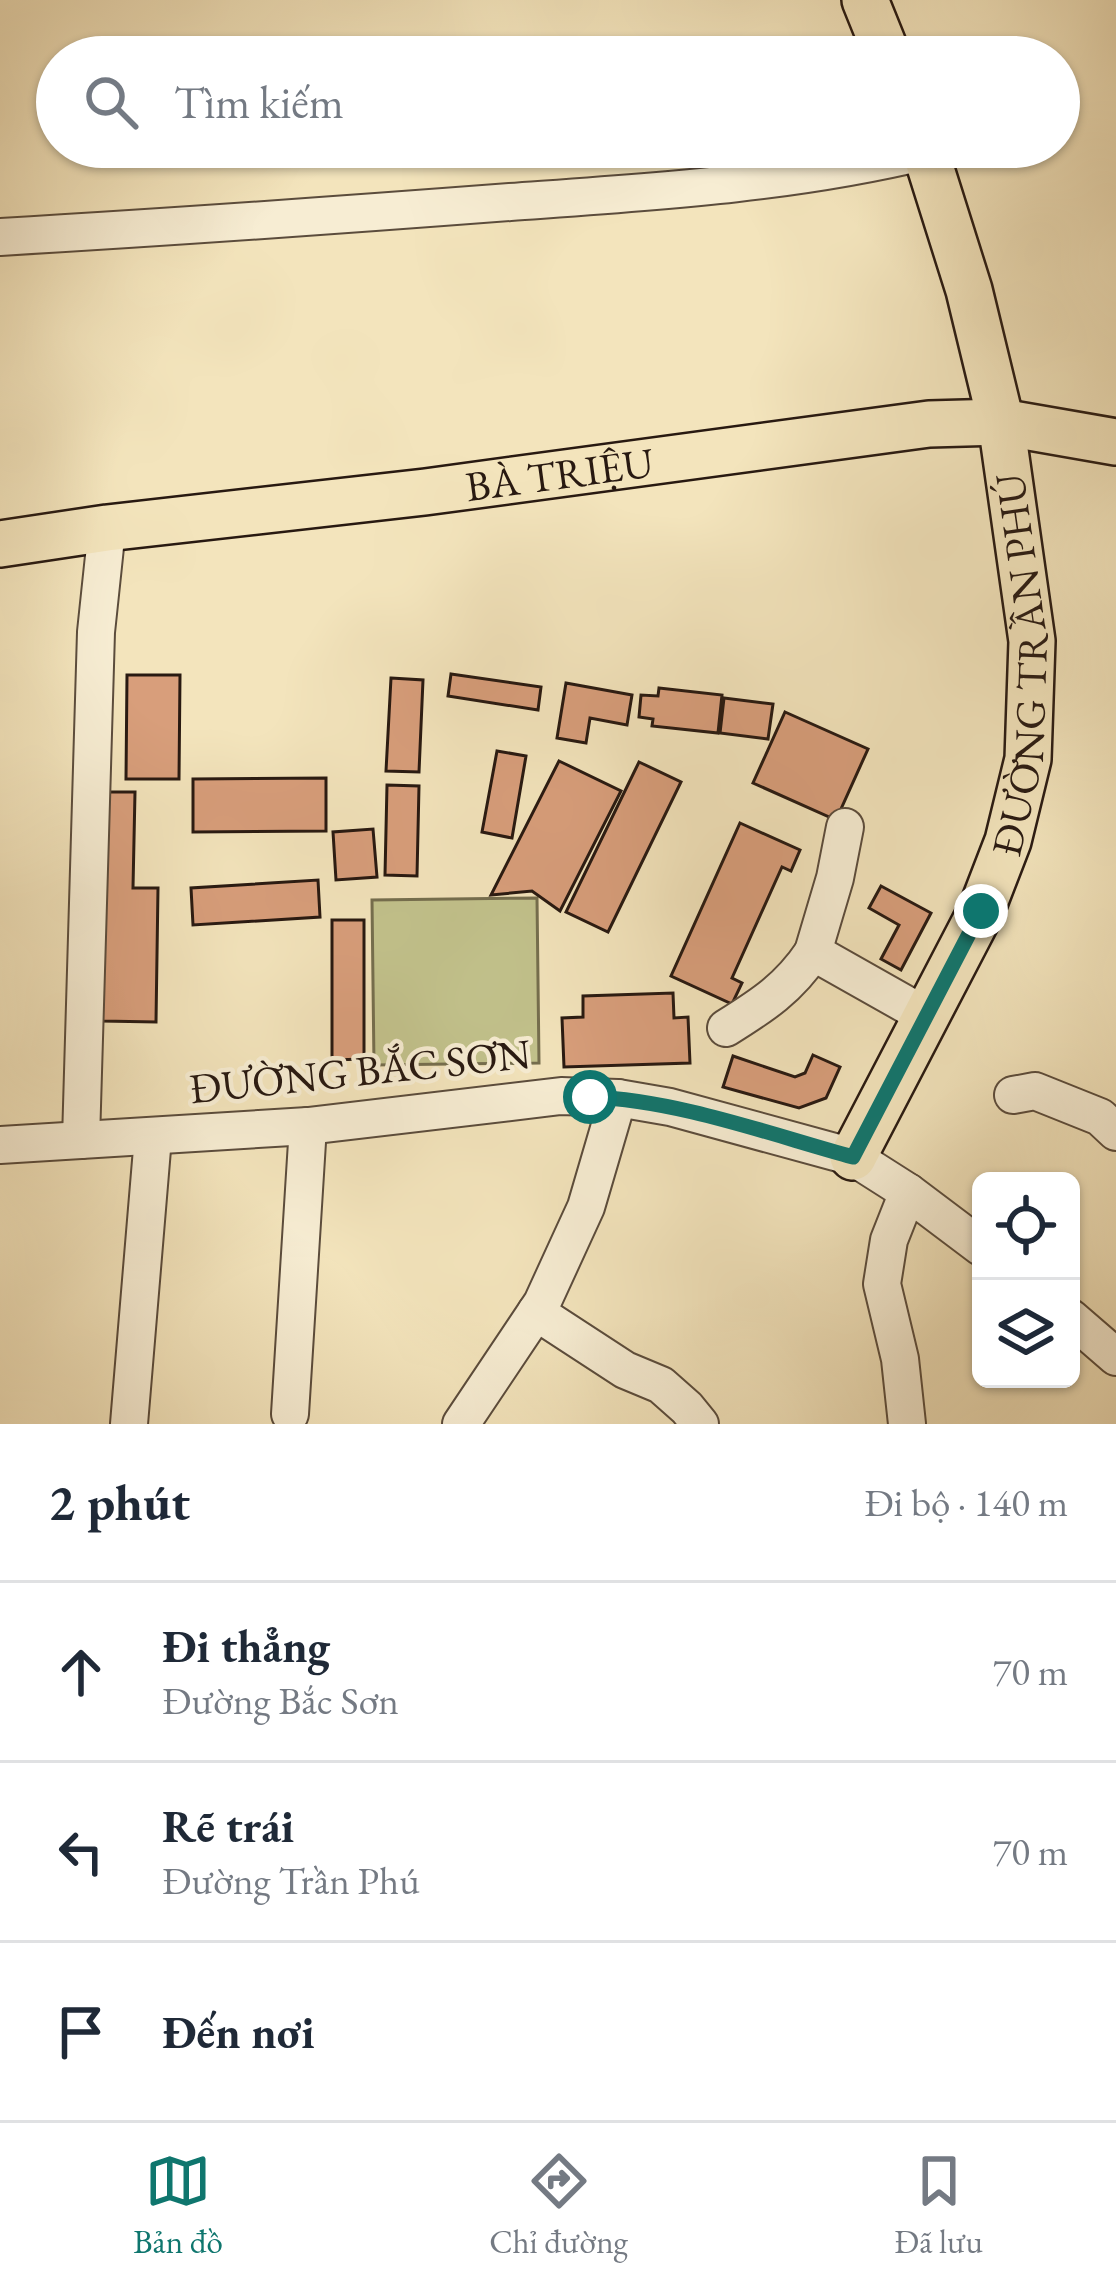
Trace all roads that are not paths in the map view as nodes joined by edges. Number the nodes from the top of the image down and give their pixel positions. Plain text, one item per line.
1 (865, 0) edge
2 (880, 36) edge
3 (854, 168) edge
4 (931, 168) edge
5 (0, 237) edge
6 (1001, 422) junction
7 (1116, 442) edge
8 (106, 528) junction
9 (0, 544) edge
10 (845, 827) dead end
11 (813, 952) junction
12 (928, 1017) junction
13 (726, 1028) dead end
14 (1013, 1095) dead end
15 (618, 1098) junction
16 (308, 1126) junction
17 (1116, 1132) edge
18 (153, 1137) junction
19 (81, 1140) junction
20 (0, 1145) edge
21 (853, 1157) junction
22 (908, 1192) junction
23 (972, 1240) edge
24 (536, 1312) junction
25 (1080, 1326) edge
26 (1116, 1357) edge
27 (290, 1414) dead end
28 (129, 1424) edge
29 (461, 1424) edge
30 (700, 1424) edge
31 (907, 1424) edge

1 - 2 main road
3 - 5 street
4 - 6 main road, ĐƯỜNG TRẦN PHÚ
6 - 7 main road, BÀ TRIỆU
6 - 8 main road, BÀ TRIỆU
6 - 12 main road, ĐƯỜNG TRẦN PHÚ
8 - 9 main road, BÀ TRIỆU
8 - 19 street
10 - 11 street
11 - 12 street
11 - 13 street
12 - 21 main road, ĐƯỜNG TRẦN PHÚ
14 - 17 street
15 - 16 street, ĐƯỜNG BẮC SƠN
15 - 21 street, ĐƯỜNG BẮC SƠN
15 - 24 street
16 - 18 street, ĐƯỜNG BẮC SƠN
16 - 27 street
18 - 19 street, ĐƯỜNG BẮC SƠN
18 - 28 street
19 - 20 street, ĐƯỜNG BẮC SƠN
21 - 22 street, ĐƯỜNG BẮC SƠN
22 - 23 street, ĐƯỜNG BẮC SƠN
22 - 31 street
24 - 29 street
24 - 30 street
25 - 26 street

